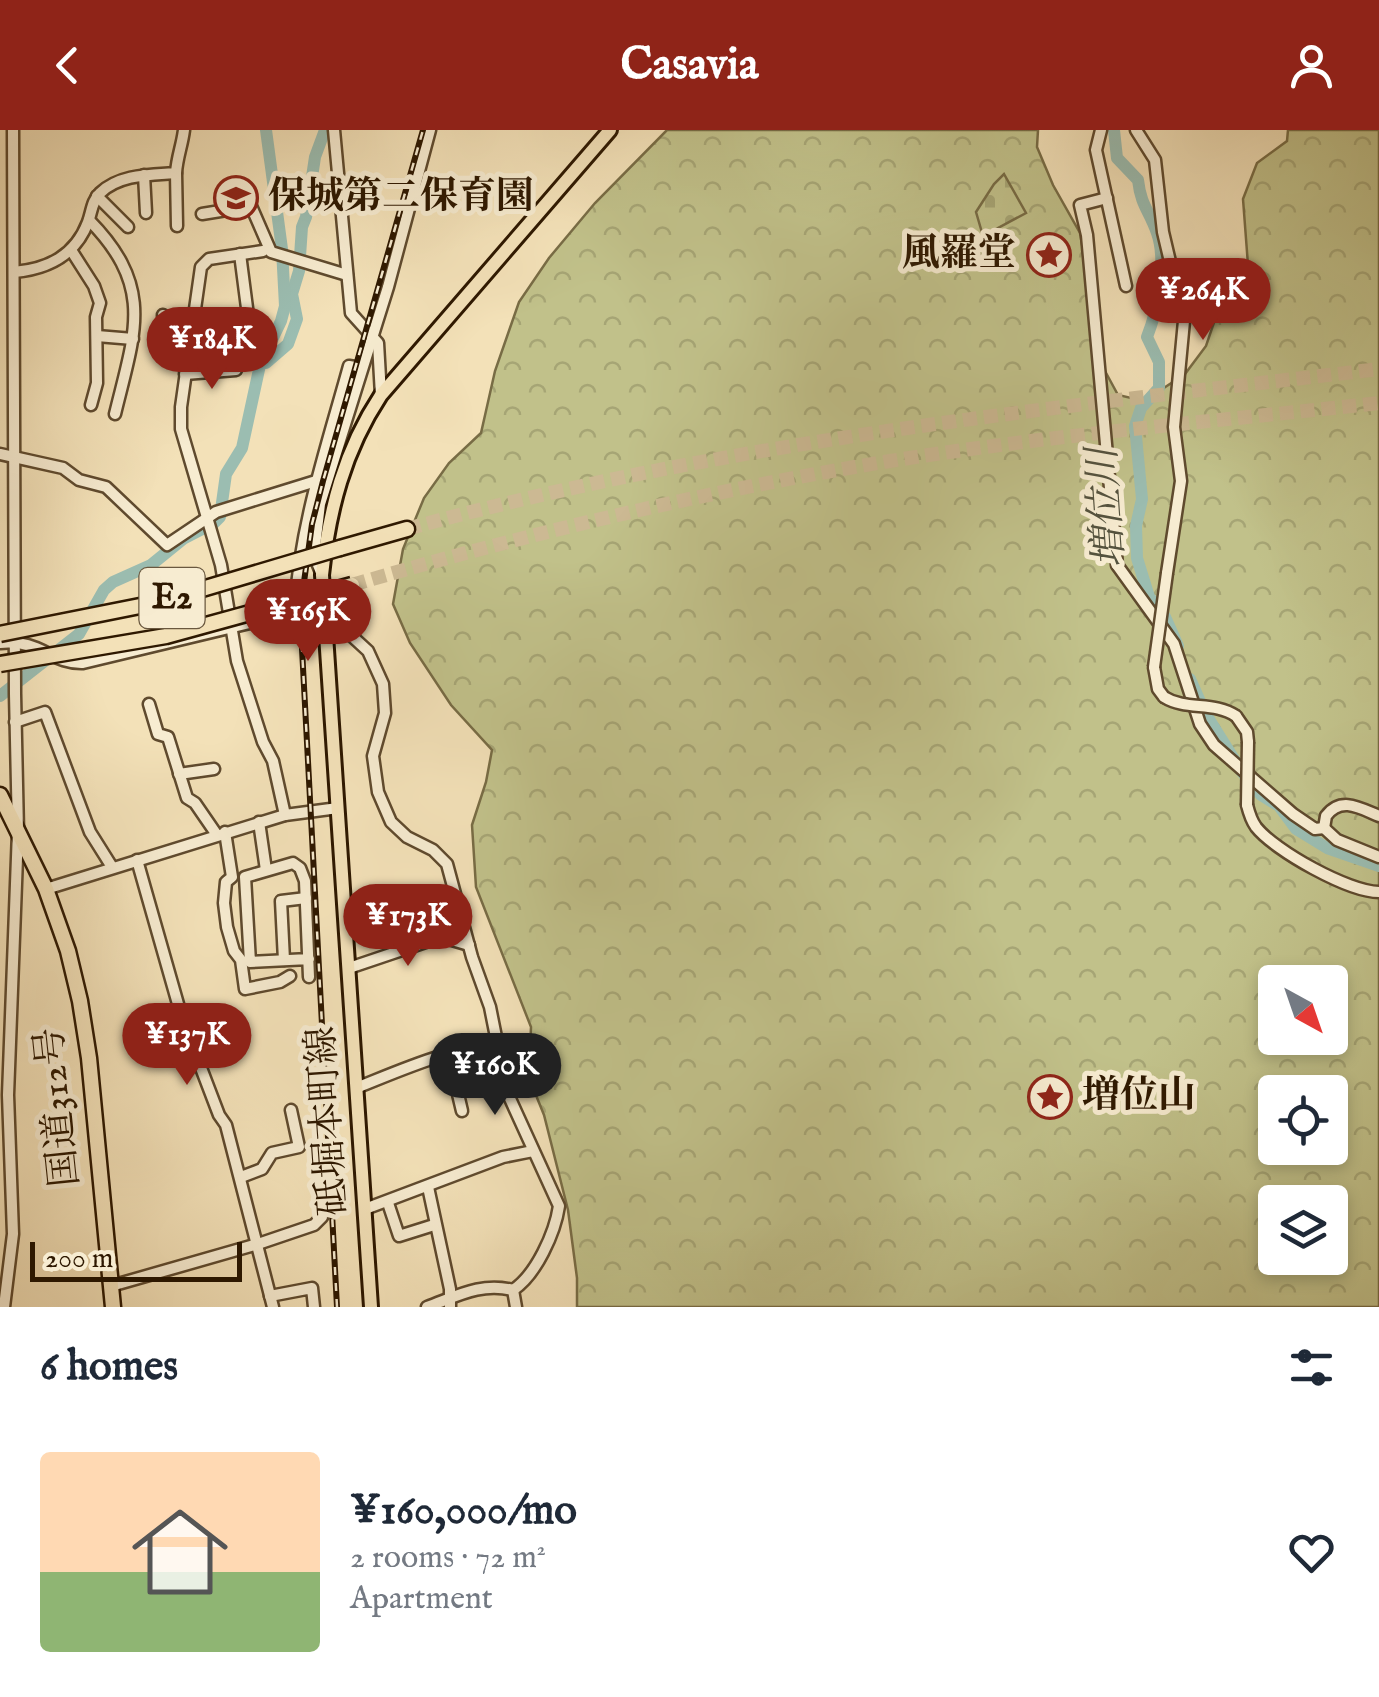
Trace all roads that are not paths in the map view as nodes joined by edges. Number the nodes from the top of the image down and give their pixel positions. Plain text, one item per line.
1 (13, 130) edge
2 (184, 130) edge
3 (334, 130) edge
4 (430, 130) edge
5 (610, 130) edge
6 (1101, 130) edge
7 (1136, 130) edge
8 (176, 173) junction
9 (144, 175) junction
10 (97, 196) junction
11 (1107, 198) junction
12 (146, 213) dead end
13 (202, 214) dead end
14 (88, 220) junction
15 (176, 226) dead end
16 (128, 227) dead end
17 (71, 250) junction
18 (267, 252) junction
19 (240, 254) junction
20 (14, 272) junction
21 (347, 276) junction
22 (1126, 286) dead end
23 (163, 315) dead end
24 (97, 336) junction
25 (370, 338) junction
26 (133, 339) junction
27 (252, 354) dead end
28 (188, 356) junction
29 (361, 368) junction
30 (236, 370) dead end
31 (185, 374) junction
32 (381, 395) junction
33 (91, 406) dead end
34 (115, 414) dead end
35 (0, 454) edge
36 (14, 457) junction
37 (316, 481) junction
38 (211, 516) junction
39 (407, 529) tunnel mouth
40 (322, 576) junction
41 (352, 584) tunnel mouth
42 (326, 600) junction
43 (233, 629) junction
44 (0, 634) edge
45 (15, 642) junction
46 (0, 643) edge
47 (0, 664) edge
48 (149, 704) dead end
49 (15, 722) junction
50 (214, 768) dead end
51 (179, 774) junction
52 (0, 795) edge
53 (338, 808) junction
54 (285, 814) junction
55 (1379, 816) edge
56 (259, 822) junction
57 (1324, 828) junction
58 (18, 831) junction
59 (221, 833) junction
60 (1379, 856) edge
61 (136, 860) junction
62 (112, 867) junction
63 (266, 870) junction
64 (46, 889) junction
65 (1379, 892) edge
66 (306, 898) junction
67 (469, 946) junction
68 (308, 959) junction
69 (284, 960) junction
70 (349, 968) junction
71 (290, 976) dead end
72 (309, 977) dead end
73 (499, 1048) junction
74 (449, 1056) junction
75 (356, 1088) junction
76 (291, 1110) dead end
77 (462, 1111) dead end
78 (533, 1151) junction
79 (240, 1177) junction
80 (428, 1187) junction
81 (388, 1203) junction
82 (364, 1210) junction
83 (322, 1217) dead end
84 (434, 1224) junction
85 (258, 1244) junction
86 (110, 1286) junction
87 (514, 1290) junction
88 (271, 1301) edge
89 (450, 1303) edge
90 (4, 1307) edge
91 (112, 1307) edge
92 (314, 1307) edge
93 (371, 1307) edge
94 (427, 1307) edge
95 (516, 1307) edge

1 - 20 street
2 - 8 street
3 - 21 street
4 - 25 street
5 - 32 main road, 砥堀本町線
6 - 11 street
7 - 65 street, bridge
8 - 9 street
8 - 15 street
9 - 10 street
9 - 12 street
10 - 14 street
10 - 16 street
11 - 22 street
11 - 57 street
13 - 18 street
14 - 17 street
14 - 26 street
17 - 20 street
17 - 24 street
18 - 19 street
18 - 21 street
19 - 27 street
19 - 28 street
20 - 36 street
21 - 25 street
23 - 28 street
24 - 26 street
24 - 33 street
25 - 29 street
25 - 32 street
26 - 34 street
28 - 31 street
29 - 37 street
29 - 40 street
30 - 31 street
31 - 38 street
32 - 40 main road, 砥堀本町線
35 - 36 street
36 - 38 street
36 - 45 street
37 - 38 street
37 - 43 street
38 - 43 street
39 - 44 highway, E2, bridge
40 - 42 main road, 砥堀本町線
41 - 47 highway, E2, bridge
42 - 53 main road, 砥堀本町線
42 - 67 street
43 - 45 street, bridge
43 - 54 street
45 - 46 street
45 - 49 street
48 - 51 street
49 - 58 street
49 - 62 street
50 - 51 street
51 - 59 street
52 - 58 highway, 国道312号
53 - 54 street
53 - 70 main road, 砥堀本町線
54 - 56 street
55 - 57 street
56 - 59 street
56 - 63 street
57 - 60 street
58 - 64 highway, 国道312号
58 - 90 street
59 - 61 street
59 - 71 street
61 - 62 street
61 - 79 street
62 - 64 street
63 - 66 street
63 - 69 street
64 - 86 highway, 国道312号
66 - 68 street
66 - 69 street
67 - 70 street
67 - 73 street
68 - 69 street
68 - 72 street
70 - 75 main road, 砥堀本町線
73 - 74 street
73 - 78 street
74 - 75 street
74 - 77 street
75 - 82 main road, 砥堀本町線
76 - 79 street
78 - 80 street
78 - 87 street
79 - 85 street
80 - 81 street
80 - 84 street
81 - 82 street
81 - 84 street
82 - 93 main road, 砥堀本町線
83 - 85 street
84 - 89 street
85 - 86 street
85 - 88 street
86 - 91 highway, 国道312号
87 - 89 street
87 - 95 street
88 - 92 street
89 - 94 street

